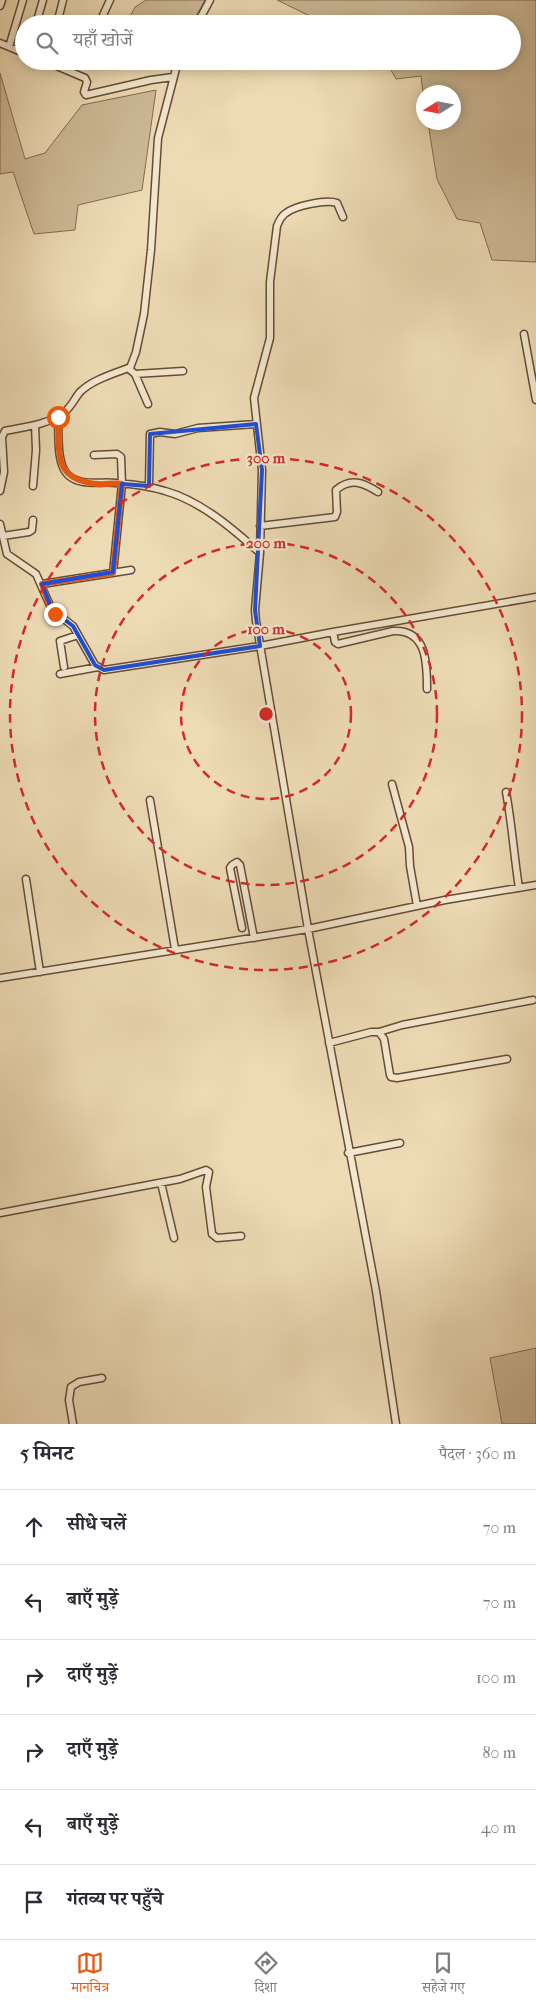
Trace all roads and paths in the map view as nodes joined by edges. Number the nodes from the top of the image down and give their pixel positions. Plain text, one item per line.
1 (2, 0) edge
2 (23, 0) edge
3 (43, 0) edge
4 (63, 0) edge
5 (110, 0) edge
6 (210, 0) edge
7 (0, 6) edge
8 (19, 15) edge
9 (39, 15) edge
10 (59, 15) edge
11 (103, 15) edge
12 (202, 15) edge
13 (15, 29) edge
14 (0, 43) edge
15 (10, 47) junction
16 (15, 49) edge
17 (66, 70) edge
18 (175, 70) edge
19 (173, 77) junction
20 (344, 217) dead end
21 (524, 334) dead end
22 (130, 368) junction
23 (183, 371) dead end
24 (135, 374) junction
25 (536, 400) edge
26 (148, 404) dead end
27 (58, 417) junction
28 (256, 424) junction
29 (35, 425) junction
30 (2, 430) edge
31 (94, 455) dead end
32 (122, 484) junction
33 (33, 486) dead end
34 (149, 486) junction
35 (0, 491) edge
36 (378, 492) dead end
37 (34, 520) dead end
38 (260, 526) junction
39 (1, 530) edge
40 (260, 553) junction
41 (132, 570) dead end
42 (113, 573) junction
43 (42, 584) junction
44 (536, 597) edge
45 (333, 632) junction
46 (78, 635) junction
47 (260, 646) junction
48 (64, 667) dead end
49 (98, 667) junction
50 (60, 674) dead end
51 (427, 689) dead end
52 (392, 784) dead end
53 (506, 792) dead end
54 (150, 800) dead end
55 (26, 879) dead end
56 (536, 885) edge
57 (519, 888) junction
58 (417, 906) junction
59 (242, 928) dead end
60 (308, 929) junction
61 (254, 938) junction
62 (175, 949) junction
63 (40, 972) junction
64 (0, 978) edge
65 (534, 1000) dead end
66 (379, 1032) junction
67 (329, 1043) junction
68 (507, 1059) dead end
69 (400, 1143) dead end
70 (348, 1154) junction
71 (162, 1183) junction
72 (0, 1214) edge
73 (241, 1236) dead end
74 (174, 1238) dead end
75 (102, 1378) dead end
76 (73, 1424) edge
77 (396, 1424) edge

1 - 7 street
2 - 8 street
3 - 9 street
4 - 10 street
5 - 11 street
6 - 12 street
13 - 15 street
14 - 15 street
15 - 16 street
17 - 19 street
18 - 19 street
19 - 22 street
20 - 28 street
21 - 25 street
22 - 24 street
22 - 27 street
23 - 24 street
24 - 26 street
27 - 29 street
27 - 32 street
28 - 34 street
28 - 38 street
29 - 30 street
29 - 33 street
30 - 35 street
31 - 32 street
32 - 34 street
32 - 42 street
34 - 40 street
36 - 38 street
37 - 39 street
38 - 40 street
39 - 43 street
40 - 47 street
41 - 42 street
42 - 43 street
43 - 46 street
44 - 45 street
45 - 47 street
45 - 51 street
46 - 48 street
46 - 49 street
47 - 49 street
47 - 60 street
49 - 50 street
52 - 58 street
53 - 57 street
54 - 62 street
55 - 63 street
56 - 57 street
57 - 58 street
58 - 60 street
59 - 61 street
60 - 61 street
60 - 67 street
61 - 62 street
62 - 63 street
63 - 64 street
65 - 66 street
66 - 67 street
66 - 68 street
67 - 70 street
69 - 70 street
70 - 77 street
71 - 72 street
71 - 73 street
71 - 74 street
75 - 76 street

